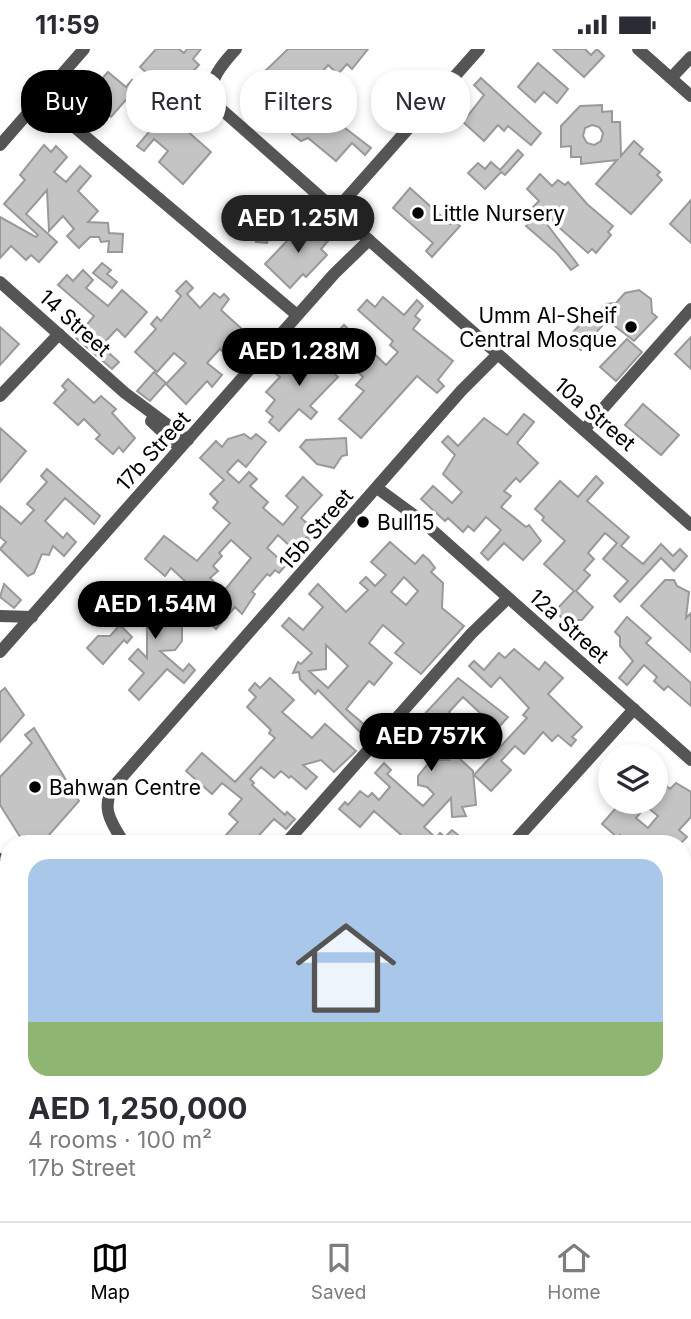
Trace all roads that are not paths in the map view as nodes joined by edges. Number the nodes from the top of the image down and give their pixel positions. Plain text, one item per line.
1 (84, 49) edge
2 (236, 49) edge
3 (479, 49) edge
4 (638, 49) edge
5 (691, 57) edge
6 (691, 67) edge
7 (66, 70) edge
8 (674, 81) junction
9 (691, 96) edge
10 (21, 122) edge
11 (86, 133) edge
12 (0, 145) edge
13 (336, 210) junction
14 (367, 238) junction
15 (0, 282) edge
16 (691, 309) edge
17 (295, 318) junction
18 (56, 331) junction
19 (494, 351) junction
20 (0, 396) edge
21 (584, 430) junction
22 (184, 444) junction
23 (381, 484) junction
24 (691, 525) edge
25 (505, 595) junction
26 (0, 616) edge
27 (32, 617) junction
28 (2, 645) edge
29 (631, 707) junction
30 (691, 760) edge
31 (119, 835) edge
32 (293, 835) edge
33 (520, 835) edge

1 - 7 street
2 - 13 street, 10a Street
3 - 13 street
4 - 8 street
5 - 8 street
6 - 8 street
8 - 9 street
10 - 12 street
11 - 17 street
13 - 14 street, 10a Street
14 - 17 street, 17b Street
14 - 19 street, 10a Street
15 - 18 street, 14 Street
16 - 21 street
17 - 22 street, 17b Street
18 - 20 street
18 - 22 street, 14 Street
19 - 21 street, 10a Street
19 - 23 street, 15b Street
21 - 24 street, 10a Street
22 - 27 street, 17b Street
23 - 25 street, 12a Street
23 - 31 street, 15b Street
25 - 29 street, 12a Street
25 - 32 street
26 - 27 street
27 - 28 street, 17b Street
29 - 30 street, 12a Street
29 - 33 street

